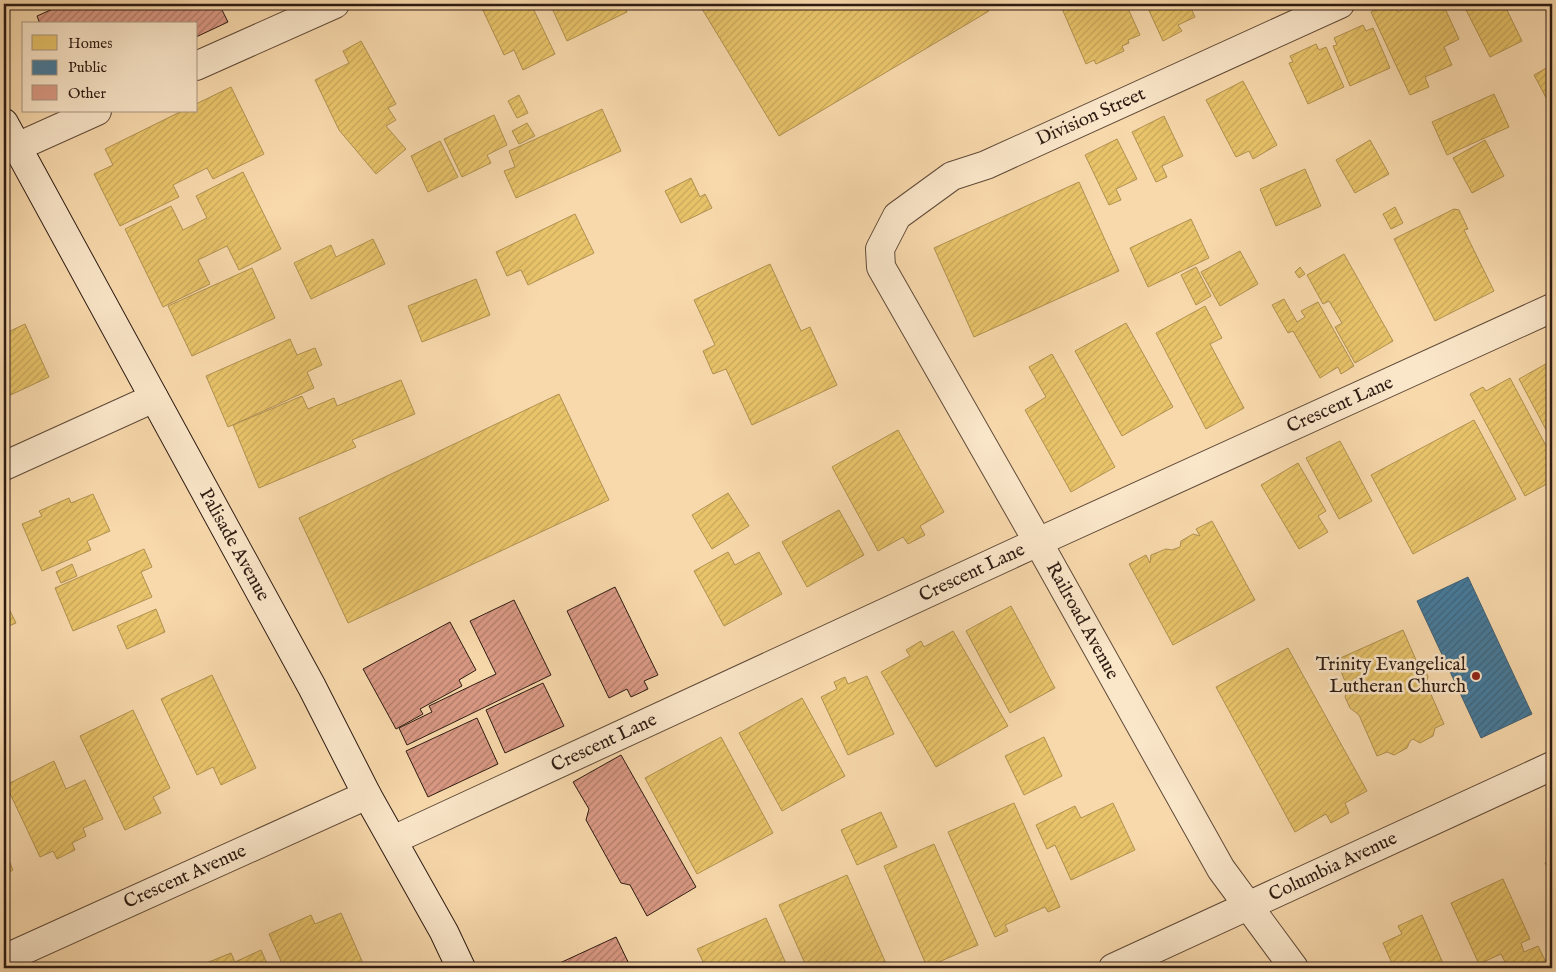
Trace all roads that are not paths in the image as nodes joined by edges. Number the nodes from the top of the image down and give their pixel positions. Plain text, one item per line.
1 (335, 4) edge
2 (1340, 4) edge
3 (198, 65) edge
4 (95, 112) edge
5 (4, 123) edge
6 (17, 147) junction
7 (881, 267) joint
8 (1552, 308) edge
9 (154, 398) junction
10 (4, 466) edge
11 (1038, 542) junction
12 (1552, 766) edge
13 (367, 795) junction
14 (393, 840) junction
15 (1248, 905) junction
16 (4, 959) edge
17 (461, 968) edge
18 (1113, 968) edge
19 (1294, 968) edge

1 - 3 street
2 - 7 street, Division Street
4 - 6 street
5 - 6 street, Palisade Avenue
6 - 9 street, Palisade Avenue
7 - 11 street, Railroad Avenue
8 - 11 street, Crescent Lane
9 - 10 street
9 - 13 street, Palisade Avenue
11 - 14 street, Crescent Lane
11 - 15 street, Railroad Avenue
12 - 15 street, Columbia Avenue
13 - 14 street, Palisade Avenue
13 - 16 street, Crescent Avenue
14 - 17 street, Palisade Avenue
15 - 18 street, Columbia Avenue
15 - 19 street, Railroad Avenue

